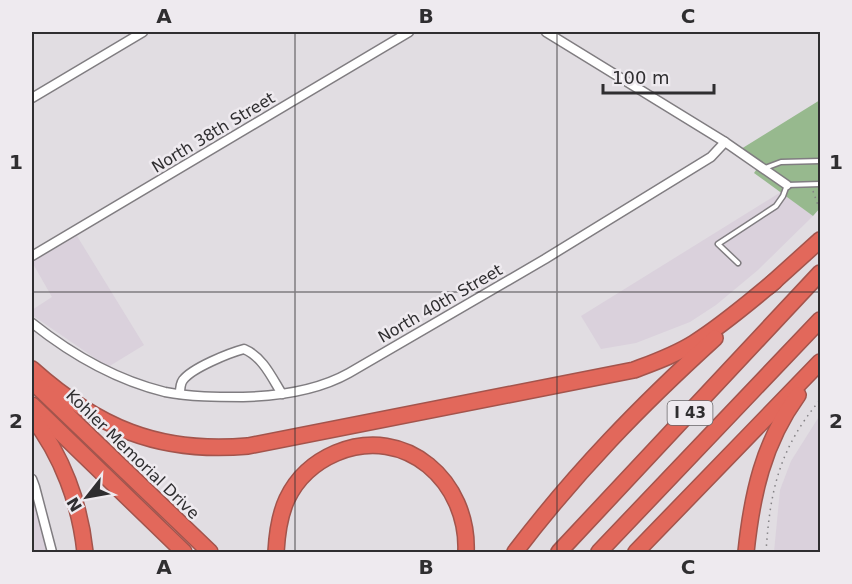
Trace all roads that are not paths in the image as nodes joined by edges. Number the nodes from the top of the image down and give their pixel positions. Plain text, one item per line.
1 (143, 32) edge
2 (409, 32) edge
3 (546, 32) edge
4 (32, 98) edge
5 (725, 142) junction
6 (820, 161) edge
7 (763, 169) junction
8 (820, 184) edge
9 (787, 185) junction
10 (820, 240) edge
11 (32, 256) edge
12 (738, 263) dead end
13 (820, 273) edge
14 (775, 281) junction
15 (820, 320) edge
16 (32, 323) edge
17 (820, 363) edge
18 (32, 369) edge
19 (32, 381) edge
20 (180, 394) junction
21 (282, 394) junction
22 (32, 405) edge
23 (32, 417) edge
24 (32, 479) edge
25 (52, 552) edge
26 (85, 552) edge
27 (184, 552) edge
28 (210, 552) edge
29 (276, 552) edge
30 (466, 552) edge
31 (514, 552) edge
32 (559, 552) edge
33 (599, 552) edge
34 (636, 552) edge
35 (747, 552) edge

1 - 4 street
2 - 11 street, North 38th Street
3 - 5 street
5 - 7 street
5 - 21 street, North 40th Street
6 - 7 lane
7 - 9 street
8 - 9 lane
9 - 12 lane
10 - 14 highway
13 - 32 highway, I 43
14 - 18 highway
14 - 31 highway
15 - 33 highway, I 43
16 - 20 street, North 40th Street
17 - 34 highway
17 - 35 highway
19 - 28 highway, Kohler Memorial Drive
20 - 21 street, North 40th Street
20 - 21 street
22 - 27 highway
23 - 26 highway
24 - 25 street
29 - 30 highway

